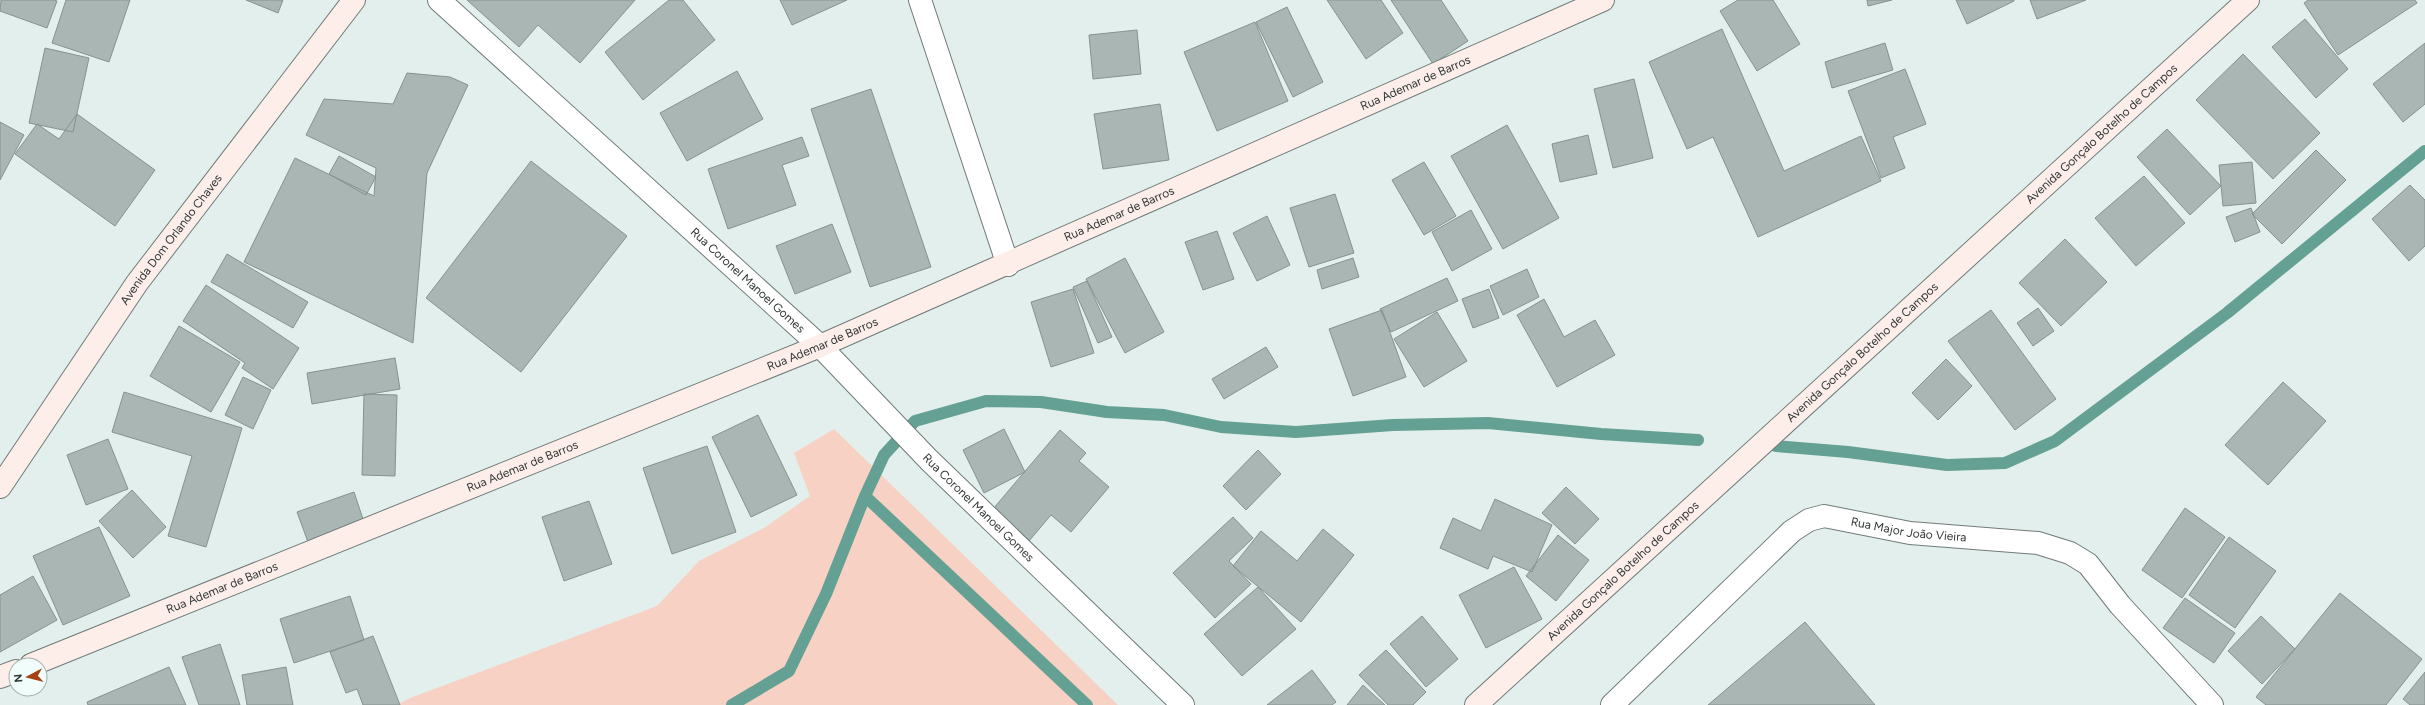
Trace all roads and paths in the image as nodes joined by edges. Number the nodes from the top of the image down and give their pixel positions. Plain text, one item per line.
1 (354, 0) edge
2 (439, 0) edge
3 (920, 0) edge
4 (1604, 0) edge
5 (2248, 0) edge
6 (1008, 265) junction
7 (820, 346) junction
8 (0, 487) edge
9 (48, 658) edge
10 (1183, 705) edge
11 (1476, 705) edge
12 (1612, 705) edge
13 (2212, 705) edge

1 - 8 street, Avenida Dom Orlando Chaves
2 - 7 street, Rua Coronel Manoel Gomes
3 - 6 street
4 - 6 street, Rua Ademar de Barros
5 - 11 street, Avenida Gonçalo Botelho de Campos
6 - 7 street, Rua Ademar de Barros
7 - 9 street, Rua Ademar de Barros
7 - 10 street, Rua Coronel Manoel Gomes
12 - 13 street, Rua Major João Vieira

